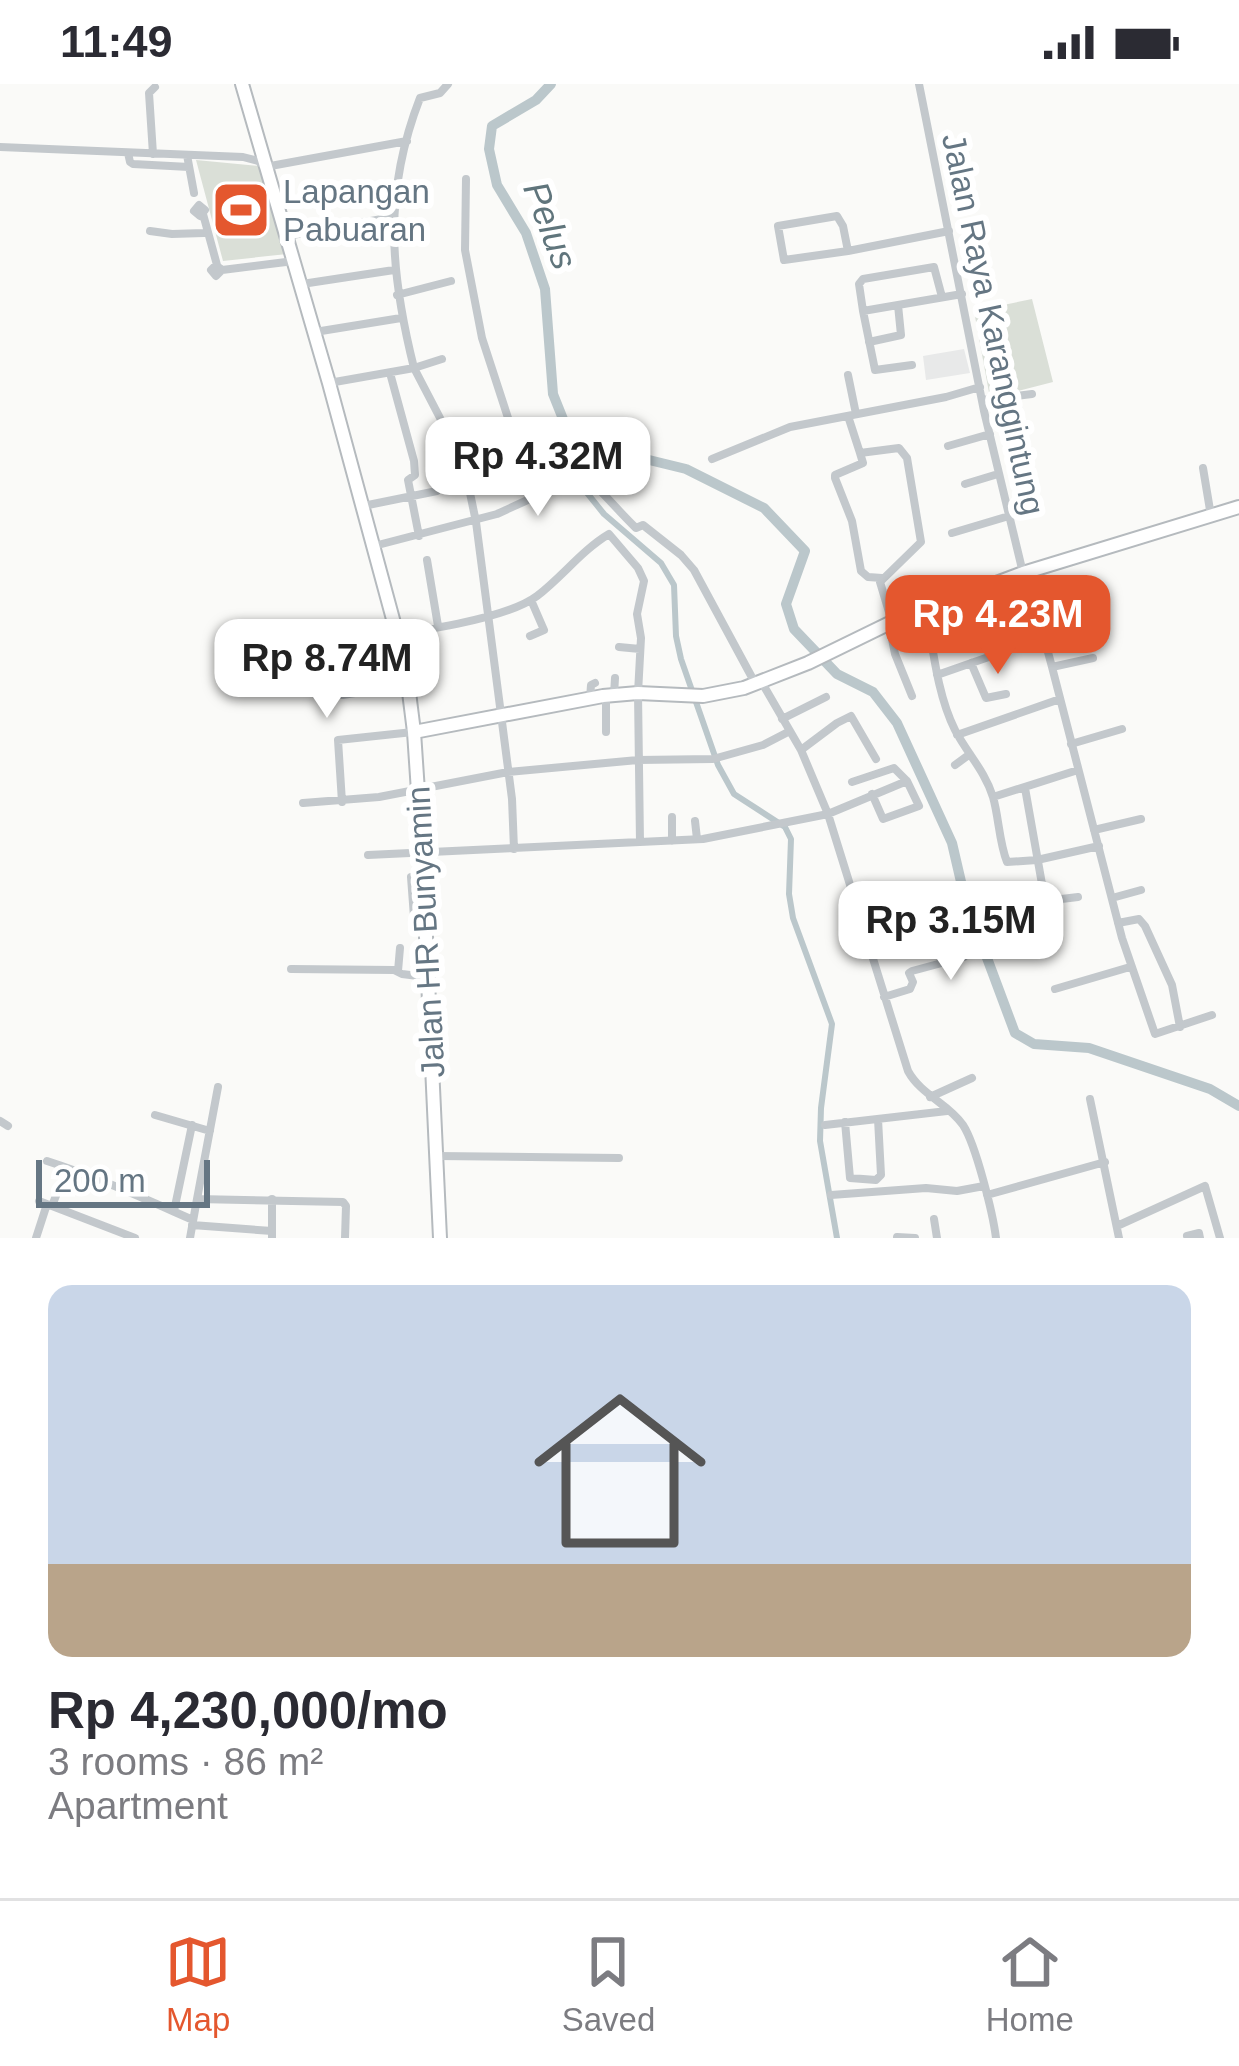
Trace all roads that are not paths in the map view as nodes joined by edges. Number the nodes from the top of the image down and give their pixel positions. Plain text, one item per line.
1 (242, 84) edge
2 (448, 84) edge
3 (919, 84) edge
4 (155, 87) dead end
5 (257, 136) junction
6 (407, 141) junction
7 (0, 148) edge
8 (128, 153) junction
9 (153, 154) junction
10 (187, 155) junction
11 (243, 157) junction
12 (189, 167) junction
13 (265, 167) junction
14 (466, 179) dead end
15 (194, 193) dead end
16 (393, 217) junction
17 (150, 231) dead end
18 (950, 231) junction
19 (204, 233) junction
20 (287, 236) junction
21 (848, 251) junction
22 (295, 261) junction
23 (217, 267) junction
24 (394, 270) junction
25 (451, 281) dead end
26 (302, 284) junction
27 (962, 294) junction
28 (397, 295) junction
29 (942, 297) junction
30 (898, 305) junction
31 (863, 311) junction
32 (401, 318) junction
33 (315, 332) junction
34 (869, 342) junction
35 (442, 359) dead end
36 (912, 365) dead end
37 (414, 368) junction
38 (390, 374) junction
39 (848, 375) dead end
40 (329, 383) junction
41 (980, 387) junction
42 (1032, 394) dead end
43 (982, 400) junction
44 (852, 415) junction
45 (990, 434) junction
46 (948, 446) dead end
47 (860, 453) junction
48 (712, 459) dead end
49 (464, 464) junction
50 (575, 467) junction
51 (1203, 468) dead end
52 (998, 473) junction
53 (965, 484) dead end
54 (409, 496) junction
55 (363, 506) junction
56 (1239, 507) edge
57 (1211, 515) junction
58 (1009, 516) junction
59 (476, 522) junction
60 (952, 533) dead end
61 (418, 536) junction
62 (374, 546) junction
63 (427, 560) dead end
64 (1023, 573) junction
65 (882, 578) junction
66 (919, 591) dead end
67 (531, 600) junction
68 (925, 609) junction
69 (489, 617) junction
70 (1055, 618) dead end
71 (890, 622) junction
72 (1040, 623) junction
73 (438, 626) junction
74 (398, 634) junction
75 (530, 636) dead end
76 (1043, 638) junction
77 (342, 642) dead end
78 (619, 647) dead end
79 (640, 650) junction
80 (1093, 658) dead end
81 (971, 663) junction
82 (1052, 667) junction
83 (937, 675) junction
84 (615, 677) dead end
85 (758, 682) junction
86 (408, 684) junction
87 (601, 693) junction
88 (638, 693) junction
89 (1006, 694) dead end
90 (343, 695) dead end
91 (912, 696) dead end
92 (826, 697) dead end
93 (1060, 699) junction
94 (500, 715) junction
95 (782, 719) junction
96 (1122, 729) dead end
97 (790, 731) junction
98 (415, 732) junction
99 (606, 732) dead end
100 (957, 735) junction
101 (1071, 744) junction
102 (801, 749) junction
103 (970, 754) junction
104 (876, 759) dead end
105 (638, 760) junction
106 (955, 765) dead end
107 (1078, 770) junction
108 (508, 772) junction
109 (907, 781) junction
110 (852, 782) dead end
111 (1025, 788) junction
112 (417, 790) junction
113 (872, 794) junction
114 (993, 797) junction
115 (342, 802) junction
116 (303, 803) dead end
117 (828, 814) junction
118 (672, 817) dead end
119 (1141, 819) dead end
120 (695, 821) dead end
121 (1094, 830) junction
122 (697, 839) junction
123 (672, 841) junction
124 (640, 842) junction
125 (1099, 846) junction
126 (514, 849) junction
127 (422, 850) junction
128 (368, 855) dead end
129 (1037, 860) junction
130 (1141, 890) dead end
131 (1078, 897) dead end
132 (1112, 898) junction
133 (1118, 923) junction
134 (959, 934) dead end
135 (400, 948) dead end
136 (1130, 967) junction
137 (291, 969) dead end
138 (398, 971) junction
139 (426, 976) junction
140 (1055, 989) dead end
141 (884, 997) junction
142 (1212, 1015) dead end
143 (1180, 1027) junction
144 (972, 1078) dead end
145 (218, 1087) dead end
146 (930, 1097) junction
147 (1090, 1099) dead end
148 (947, 1111) junction
149 (155, 1115) dead end
150 (878, 1119) junction
151 (845, 1123) junction
152 (825, 1125) dead end
153 (192, 1126) junction
154 (210, 1130) junction
155 (437, 1156) junction
156 (619, 1158) dead end
157 (47, 1161) dead end
158 (1105, 1162) junction
159 (985, 1191) junction
160 (57, 1193) dead end
161 (831, 1195) dead end
162 (197, 1199) junction
163 (272, 1199) junction
164 (46, 1204) junction
165 (174, 1211) junction
166 (934, 1219) dead end
167 (192, 1222) junction
168 (1117, 1226) junction
169 (272, 1235) edge
170 (897, 1237) edge
171 (1188, 1237) edge
172 (36, 1238) edge
173 (135, 1238) edge
174 (190, 1238) edge
175 (345, 1238) edge
176 (440, 1238) edge
177 (915, 1238) edge
178 (937, 1238) edge
179 (995, 1238) edge
180 (1119, 1238) edge
181 (1175, 1238) edge
182 (1200, 1238) edge
183 (1218, 1238) edge

1 - 5 main road, Jalan HR Bunyamin
2 - 6 street
3 - 18 street, Jalan Raya Karanggintung
4 - 9 street
5 - 11 street
5 - 13 main road, Jalan HR Bunyamin
6 - 13 street
6 - 16 street
7 - 8 street
8 - 9 street
8 - 12 street
9 - 10 street
10 - 11 street
10 - 12 street
11 - 13 street
12 - 15 street
13 - 20 main road, Jalan HR Bunyamin
14 - 50 street
16 - 20 street
16 - 24 street
17 - 19 street
18 - 21 street
18 - 27 street, Jalan Raya Karanggintung
19 - 23 street
19 - 23 street
20 - 22 main road, Jalan HR Bunyamin
21 - 21 street
22 - 23 street
22 - 26 main road, Jalan HR Bunyamin
24 - 26 street
24 - 28 street
25 - 28 street
26 - 33 main road, Jalan HR Bunyamin
27 - 29 street
27 - 41 street, Jalan Raya Karanggintung
28 - 32 street
29 - 30 street
29 - 31 street
30 - 31 street
30 - 34 street
31 - 34 street
32 - 33 street
32 - 37 street
33 - 40 main road, Jalan HR Bunyamin
34 - 36 street
35 - 37 street
37 - 38 street
37 - 49 street
38 - 40 street
38 - 54 street
39 - 44 street
40 - 55 main road, Jalan HR Bunyamin
41 - 43 street, Jalan Raya Karanggintung
41 - 44 street
42 - 43 street
43 - 45 street, Jalan Raya Karanggintung
44 - 47 street
44 - 48 street
45 - 46 street
45 - 52 street, Jalan Raya Karanggintung
47 - 65 street
47 - 65 street
49 - 54 street
49 - 59 street
50 - 59 street
50 - 85 street
51 - 57 street
52 - 53 street
52 - 58 street, Jalan Raya Karanggintung
54 - 55 street
54 - 61 street
55 - 62 main road, Jalan HR Bunyamin
56 - 57 main road
57 - 64 main road
58 - 60 street
58 - 64 street, Jalan Raya Karanggintung
59 - 61 street
59 - 69 street
61 - 62 street
62 - 74 main road, Jalan HR Bunyamin
63 - 73 street
64 - 68 main road
64 - 72 street, Jalan Raya Karanggintung
65 - 71 street
66 - 68 street
67 - 69 street
67 - 75 street
67 - 79 street
68 - 71 main road
68 - 83 street
69 - 73 street
69 - 94 street
70 - 72 street
71 - 85 main road
71 - 91 street
72 - 76 street, Jalan Raya Karanggintung
73 - 74 street
74 - 77 street
74 - 86 main road, Jalan HR Bunyamin
76 - 81 street
76 - 82 street, Jalan Raya Karanggintung
78 - 79 street
79 - 88 street
80 - 82 street
81 - 83 street
81 - 89 street
82 - 93 street, Jalan Raya Karanggintung
83 - 100 street
84 - 87 street
85 - 88 main road
85 - 95 street
86 - 90 street
86 - 98 main road, Jalan HR Bunyamin
87 - 88 main road
87 - 94 main road
87 - 99 street
88 - 105 street
92 - 95 street
93 - 100 street
93 - 101 street, Jalan Raya Karanggintung
94 - 98 main road
94 - 108 street
95 - 97 street
96 - 101 street
97 - 102 street
97 - 105 street
98 - 112 main road, Jalan HR Bunyamin
98 - 115 street
100 - 103 street
101 - 107 street, Jalan Raya Karanggintung
102 - 104 street
102 - 117 street
103 - 106 street
103 - 114 street
105 - 108 street
105 - 124 street
107 - 111 street
107 - 121 street, Jalan Raya Karanggintung
108 - 112 street
108 - 126 street
109 - 110 street
109 - 113 street
109 - 113 street
111 - 114 street
111 - 129 street
112 - 115 street
112 - 127 main road, Jalan HR Bunyamin
113 - 117 street
114 - 129 street
115 - 116 street
117 - 122 street
117 - 141 street
118 - 123 street
119 - 121 street
120 - 122 street
121 - 125 street, Jalan Raya Karanggintung
122 - 123 street
123 - 124 street
124 - 126 street
125 - 129 street
125 - 132 street, Jalan Raya Karanggintung
126 - 127 street
127 - 128 street
127 - 139 main road, Jalan HR Bunyamin
129 - 131 street
130 - 132 street
132 - 133 street, Jalan Raya Karanggintung
133 - 136 street, Jalan Raya Karanggintung
133 - 143 street
134 - 141 street
135 - 138 street
136 - 140 street
136 - 143 street, Jalan Raya Karanggintung
137 - 138 street
138 - 139 street
139 - 155 main road, Jalan HR Bunyamin
141 - 146 street
142 - 143 street
144 - 146 street
145 - 154 street
146 - 148 street
147 - 158 street
148 - 150 street
148 - 159 street
149 - 153 street
150 - 151 street
150 - 151 street
151 - 152 street
153 - 154 street
153 - 165 street
154 - 162 street
155 - 156 street
155 - 176 main road, Jalan HR Bunyamin
157 - 165 street
158 - 159 street
158 - 168 street
159 - 161 street
159 - 179 street
160 - 164 street
162 - 163 street
162 - 167 street
163 - 169 street
163 - 175 street
164 - 172 street
164 - 173 street
165 - 167 street
166 - 178 street
167 - 169 street
167 - 174 street
168 - 180 street
168 - 183 street
170 - 177 street
171 - 181 street
171 - 182 street

